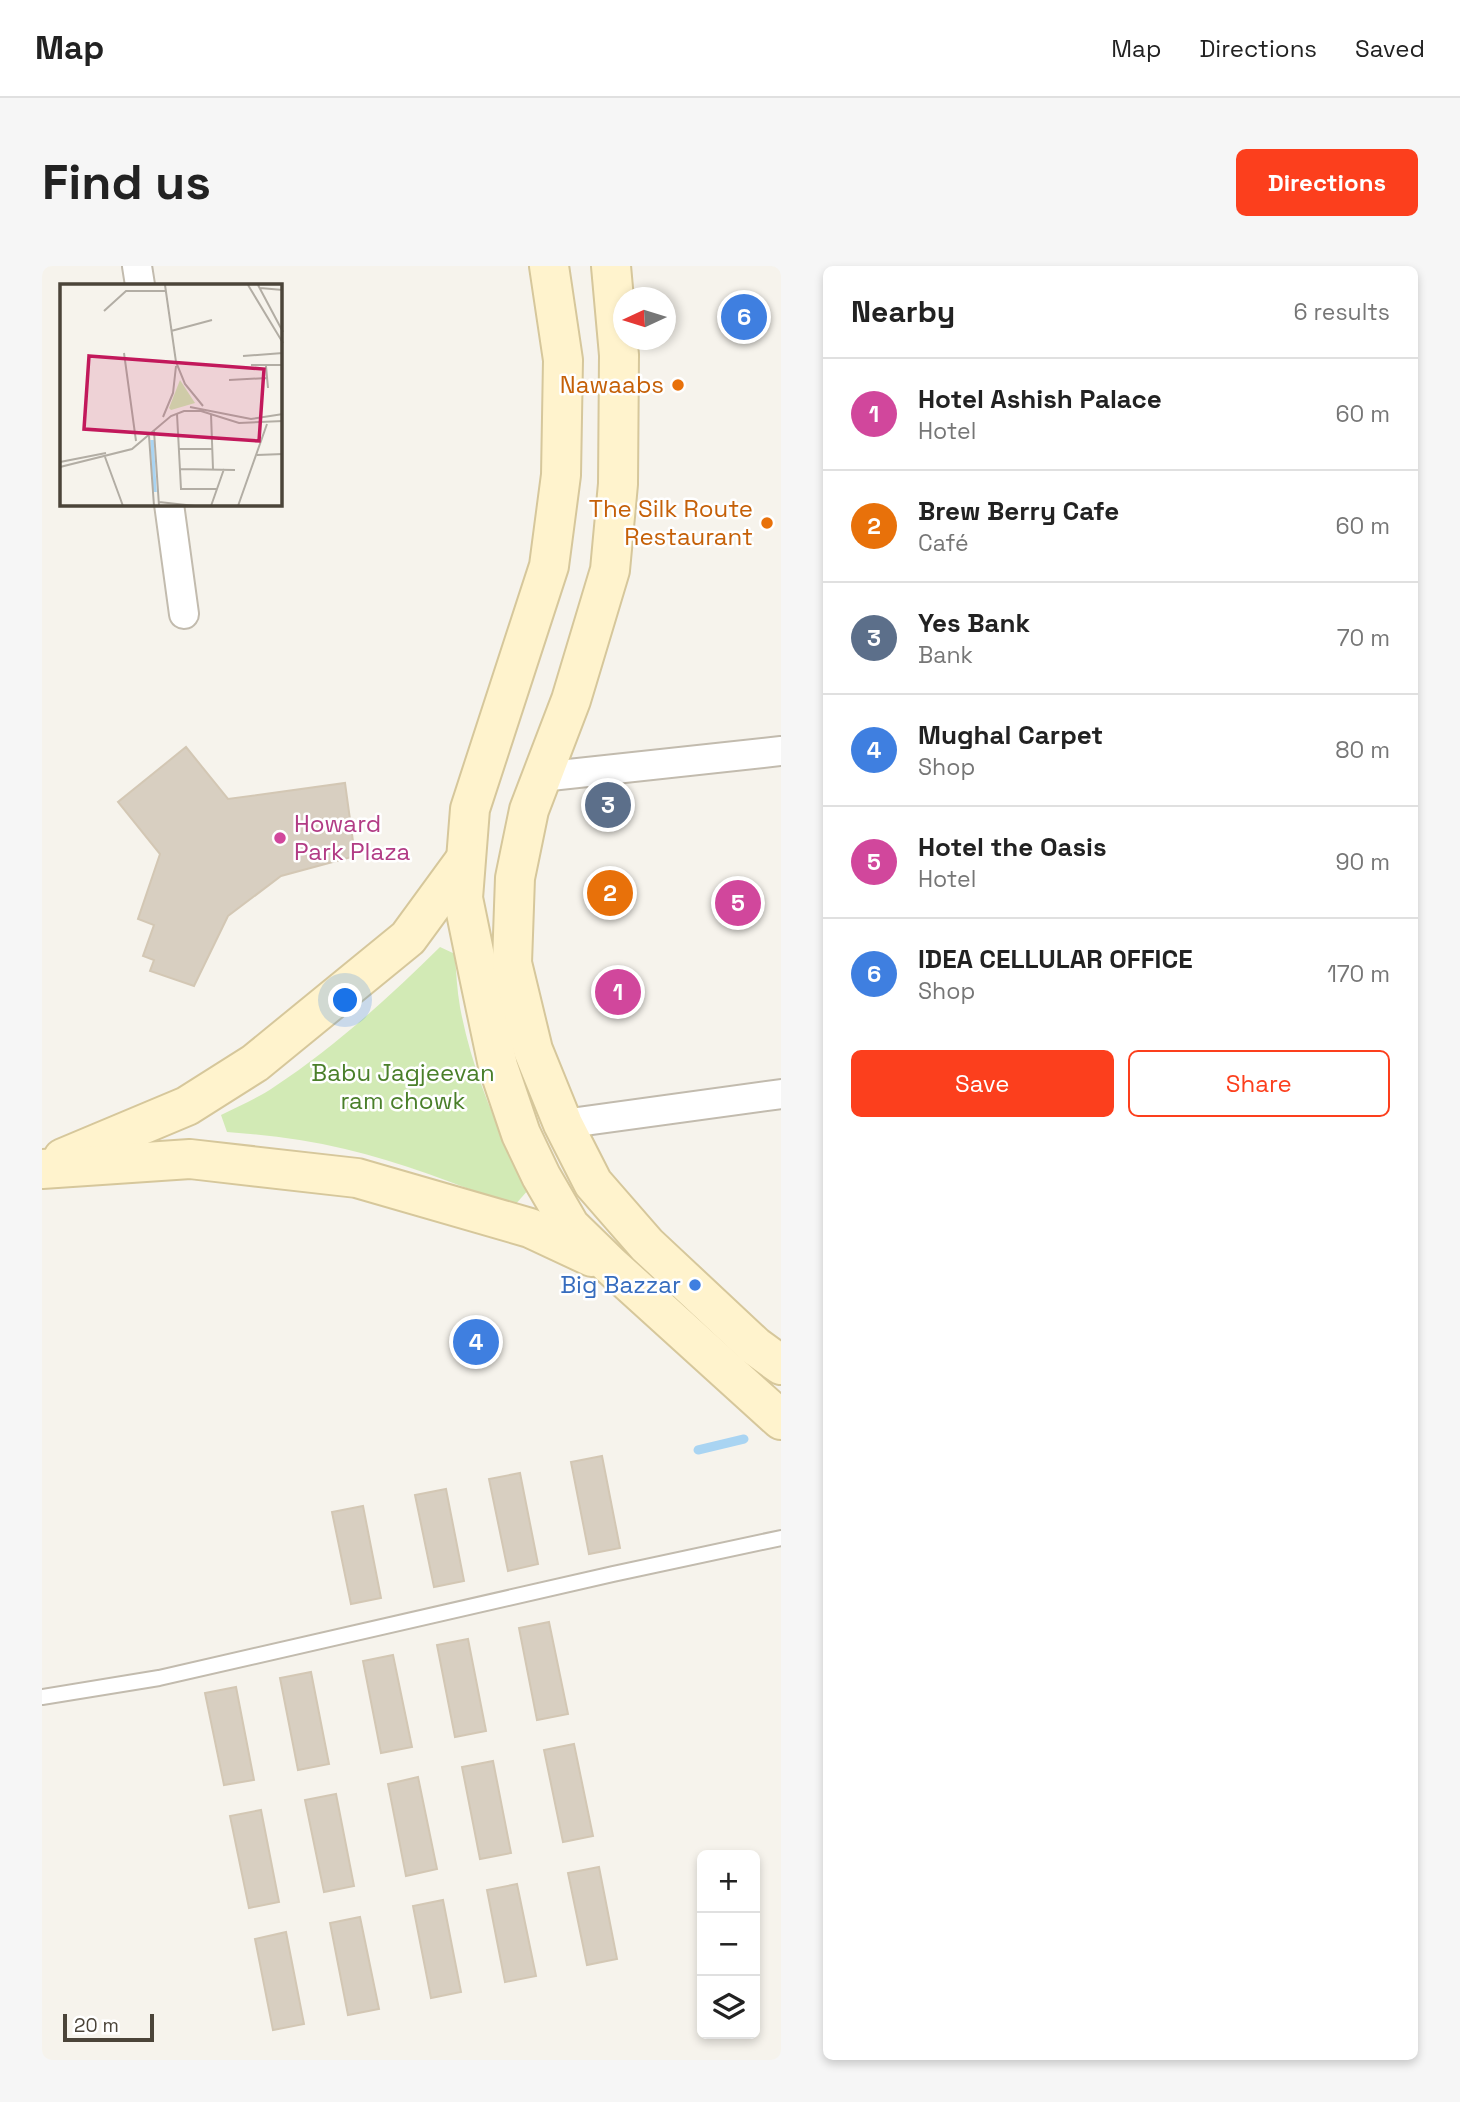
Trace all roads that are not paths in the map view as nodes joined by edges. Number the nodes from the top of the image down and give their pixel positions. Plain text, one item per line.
1 (137, 266) edge
2 (550, 266) edge
3 (611, 266) edge
4 (139, 284) edge
5 (169, 506) edge
6 (184, 614) dead end
7 (781, 751) edge
8 (541, 777) junction
9 (465, 860) junction
10 (781, 1094) edge
11 (564, 1124) junction
12 (42, 1168) edge
13 (610, 1265) junction
14 (772, 1351) edge
15 (781, 1420) edge
16 (781, 1538) edge
17 (42, 1697) edge

1 - 4 street
2 - 9 main road
3 - 8 main road
5 - 6 street
7 - 8 street
8 - 11 main road
9 - 12 main road
9 - 13 main road
10 - 11 street
11 - 14 main road
12 - 13 main road
13 - 15 main road
16 - 17 lane

